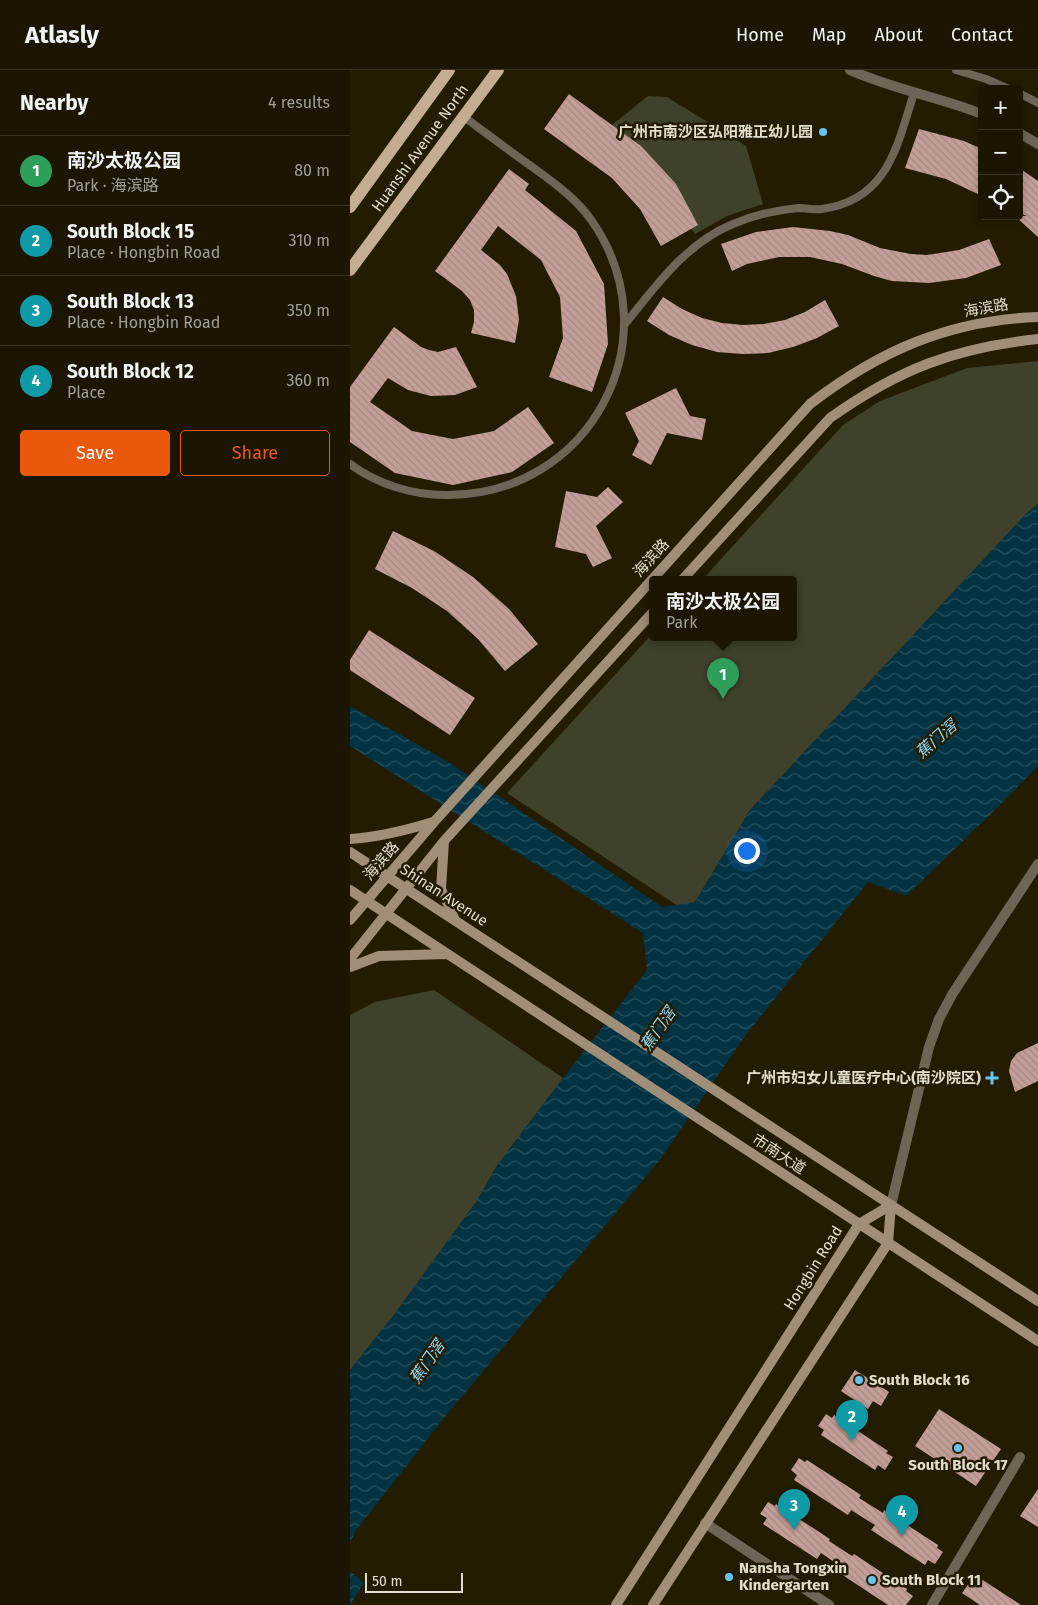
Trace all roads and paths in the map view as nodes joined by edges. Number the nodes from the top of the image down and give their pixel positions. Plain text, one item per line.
1 (449, 70) edge
2 (498, 70) edge
3 (850, 70) edge
4 (956, 70) edge
5 (1000, 85) edge
6 (914, 93) junction
7 (1023, 95) edge
8 (1038, 103) edge
9 (978, 112) edge
10 (464, 117) junction
11 (1023, 135) edge
12 (1038, 144) edge
13 (350, 206) edge
14 (350, 270) edge
15 (1038, 317) edge
16 (625, 324) junction
17 (1038, 339) edge
18 (350, 464) edge
19 (655, 576) edge
20 (686, 576) edge
21 (649, 583) edge
22 (649, 616) edge
23 (434, 822) junction
24 (350, 839) edge
25 (444, 841) junction
26 (350, 852) edge
27 (1038, 864) edge
28 (388, 876) junction
29 (406, 889) junction
30 (350, 890) edge
31 (366, 900) junction
32 (386, 914) junction
33 (350, 920) edge
34 (456, 921) junction
35 (447, 954) junction
36 (350, 959) edge
37 (521, 964) joint
38 (350, 967) edge
39 (891, 1205) junction
40 (859, 1224) junction
41 (888, 1243) junction
42 (1038, 1301) edge
43 (1038, 1341) edge
44 (1020, 1457) dead end
45 (705, 1523) junction
46 (616, 1605) edge
47 (653, 1605) edge
48 (829, 1605) edge
49 (932, 1605) edge

1 - 13 main road, Huanshi Avenue North
2 - 10 main road, Huanshi Avenue North
3 - 6 street
4 - 5 lane
6 - 9 street
6 - 16 lane
7 - 8 lane
10 - 14 main road, Huanshi Avenue North
10 - 16 lane
11 - 12 street
15 - 19 street, 海滨路
16 - 18 lane
17 - 20 street
21 - 23 street, 海滨路
22 - 25 street
23 - 24 street
23 - 28 street, 海滨路
25 - 29 street
25 - 34 street
26 - 28 street, Shinan Avenue
27 - 39 street
28 - 29 street, Shinan Avenue
28 - 31 street, 海滨路
29 - 32 street
29 - 34 street, Shinan Avenue
30 - 31 street
31 - 32 street
31 - 33 street, 海滨路
32 - 35 street
32 - 36 street
34 - 37 street, Shinan Avenue
35 - 38 street
35 - 40 street, 市南大道
37 - 39 street, 市南大道
39 - 40 street, Hongbin Road
39 - 41 street
39 - 42 street, 市南大道
40 - 41 street, 市南大道
40 - 46 street, Hongbin Road
41 - 43 street, 市南大道
41 - 45 street
44 - 49 street
45 - 47 street
45 - 48 street

